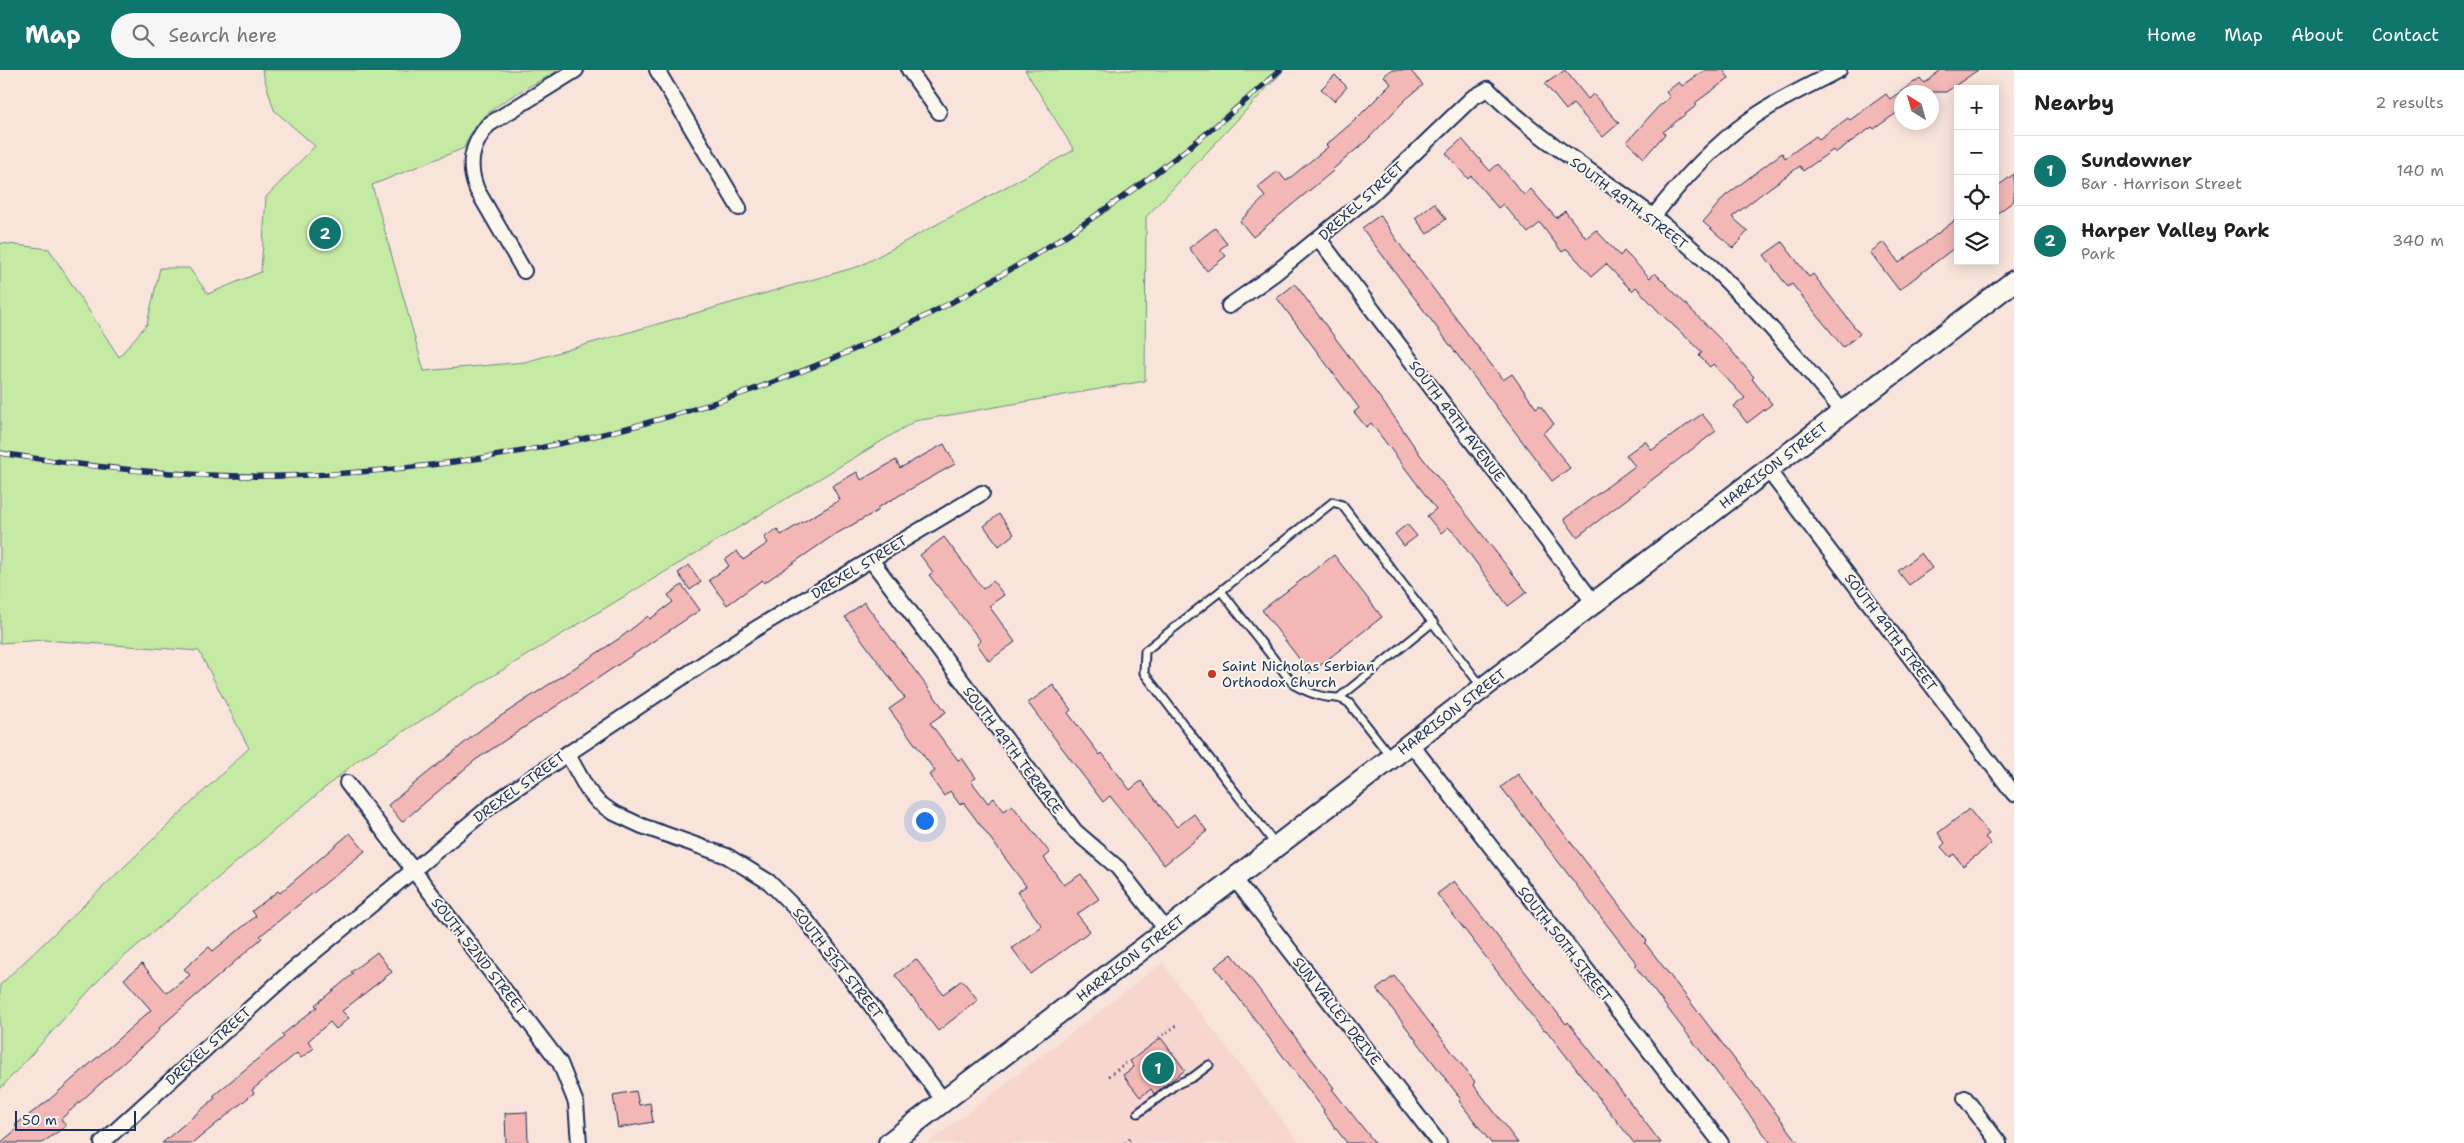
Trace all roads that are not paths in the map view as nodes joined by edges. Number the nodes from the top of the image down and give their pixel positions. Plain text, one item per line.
1 (576, 70) edge
2 (657, 70) edge
3 (909, 70) edge
4 (1839, 70) edge
5 (1488, 89) joint
6 (939, 112) dead end
7 (739, 208) dead end
8 (1653, 217) junction
9 (1319, 239) junction
10 (524, 271) dead end
11 (2014, 281) edge
12 (1229, 306) dead end
13 (1843, 412) junction
14 (1768, 470) junction
15 (982, 493) dead end
16 (871, 560) junction
17 (1221, 591) junction
18 (1594, 603) junction
19 (1433, 622) junction
20 (1483, 688) junction
21 (1340, 696) junction
22 (1410, 744) junction
23 (567, 753) junction
24 (1392, 758) junction
25 (347, 783) dead end
26 (2014, 794) edge
27 (1276, 846) junction
28 (413, 870) junction
29 (1234, 878) junction
30 (1166, 930) junction
31 (1209, 1065) dead end
32 (1965, 1098) dead end
33 (944, 1101) junction
34 (1138, 1113) dead end
35 (102, 1143) edge
36 (579, 1143) edge
37 (889, 1143) edge
38 (1439, 1143) edge
39 (1721, 1143) edge
40 (1999, 1143) edge

1 - 10 street
2 - 7 street
3 - 6 street
4 - 8 street
5 - 8 street, SOUTH 49TH STREET
5 - 9 street, DREXEL STREET
8 - 13 street, SOUTH 49TH STREET
9 - 12 street, DREXEL STREET
9 - 18 street, SOUTH 49TH AVENUE
11 - 13 main road, HARRISON STREET
13 - 14 main road, HARRISON STREET
14 - 18 main road, HARRISON STREET
14 - 26 street, SOUTH 49TH STREET
15 - 16 street, DREXEL STREET
16 - 23 street, DREXEL STREET
16 - 30 street, SOUTH 49TH TERRACE
17 - 19 lane
17 - 21 lane
17 - 27 lane
18 - 20 main road, HARRISON STREET
19 - 20 lane
19 - 21 lane
20 - 22 main road, HARRISON STREET
21 - 24 lane
22 - 24 main road, HARRISON STREET
22 - 39 street, SOUTH 50TH STREET
23 - 28 street, DREXEL STREET
23 - 33 street, SOUTH 51ST STREET
24 - 27 main road, HARRISON STREET
25 - 28 street, SOUTH 52ND STREET
27 - 29 main road, HARRISON STREET
28 - 35 street, DREXEL STREET
28 - 36 street, SOUTH 52ND STREET
29 - 30 main road, HARRISON STREET
29 - 38 street, SUN VALLEY DRIVE
30 - 33 main road, HARRISON STREET
31 - 34 lane
32 - 40 street
33 - 37 main road, HARRISON STREET

